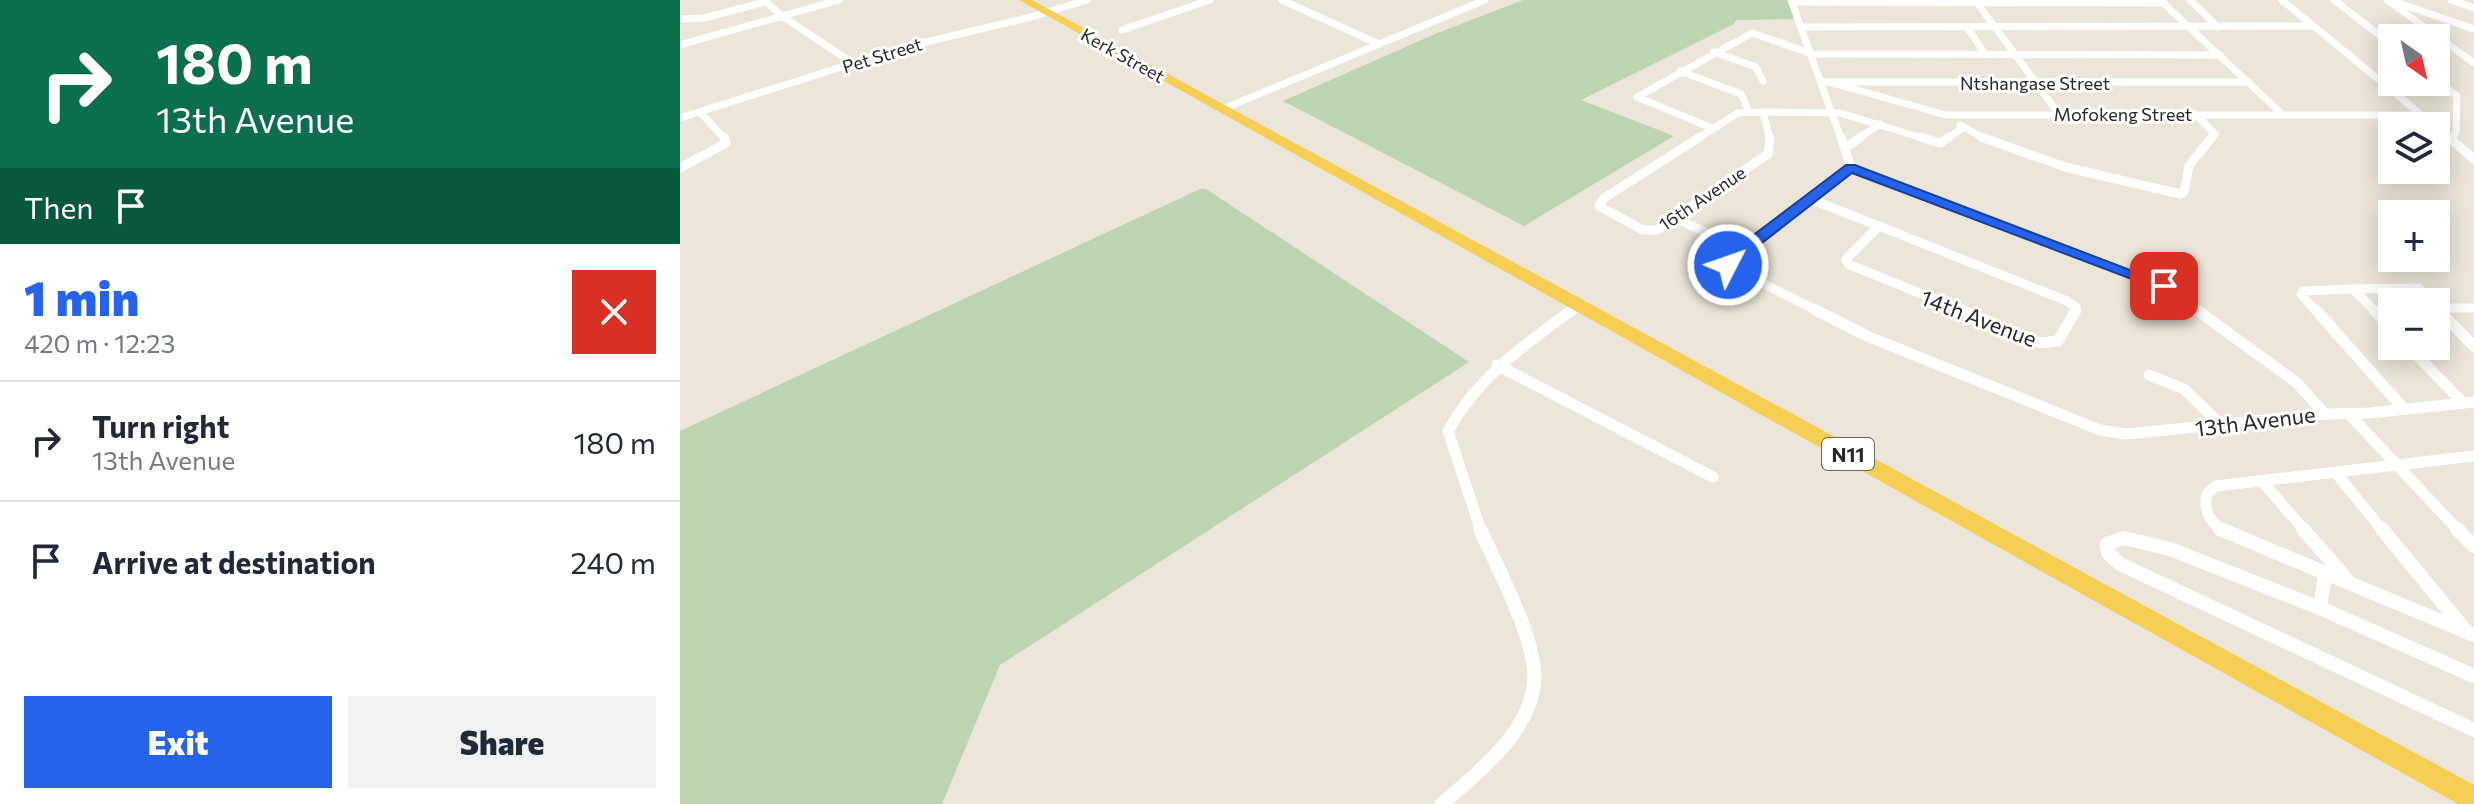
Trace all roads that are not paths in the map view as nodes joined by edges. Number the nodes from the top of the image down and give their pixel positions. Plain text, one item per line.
1 (839, 0) edge
2 (1024, 0) edge
3 (1087, 0) edge
4 (1210, 0) edge
5 (1282, 0) edge
6 (1485, 0) edge
7 (2190, 0) edge
8 (2282, 0) edge
9 (2334, 0) edge
10 (2388, 0) edge
11 (2451, 0) edge
12 (764, 1) edge
13 (1791, 1) edge
14 (1976, 2) edge
15 (2162, 2) edge
16 (2474, 8) edge
17 (1048, 13) junction
18 (782, 16) junction
19 (680, 19) edge
20 (2313, 26) junction
21 (1802, 27) junction
22 (1967, 27) junction
23 (1995, 27) junction
24 (2190, 27) junction
25 (2218, 27) junction
26 (2474, 29) edge
27 (1122, 30) dead end
28 (2378, 34) edge
29 (1379, 44) junction
30 (680, 45) edge
31 (1714, 52) junction
32 (1813, 54) junction
33 (1985, 54) junction
34 (2015, 54) junction
35 (2220, 55) junction
36 (2474, 63) edge
37 (854, 64) junction
38 (1680, 71) junction
39 (1763, 81) dead end
40 (1825, 82) junction
41 (2249, 82) junction
42 (2036, 83) junction
43 (2450, 90) edge
44 (1223, 109) junction
45 (700, 112) junction
46 (1749, 112) junction
47 (1763, 112) junction
48 (2418, 112) edge
49 (1834, 113) junction
50 (2059, 114) junction
51 (2195, 114) junction
52 (2282, 114) junction
53 (1952, 115) junction
54 (2378, 115) edge
55 (680, 118) edge
56 (1880, 124) junction
57 (1712, 128) junction
58 (1963, 128) junction
59 (2451, 140) joint
60 (1846, 147) junction
61 (2474, 159) edge
62 (680, 168) edge
63 (1851, 168) junction
64 (1810, 199) junction
65 (1675, 218) junction
66 (1879, 226) junction
67 (1743, 250) junction
68 (2353, 289) junction
69 (2378, 289) edge
70 (1578, 306) junction
71 (2450, 308) edge
72 (2474, 308) edge
73 (2378, 315) edge
74 (2450, 322) edge
75 (2474, 346) edge
76 (2423, 360) edge
77 (1497, 365) junction
78 (2149, 375) dead end
79 (2468, 403) edge
80 (2403, 408) junction
81 (2325, 414) junction
82 (2349, 414) junction
83 (2221, 425) junction
84 (2474, 456) edge
85 (2400, 466) junction
86 (2336, 473) junction
87 (1713, 477) dead end
88 (2262, 481) junction
89 (2474, 546) edge
90 (2325, 574) junction
91 (2353, 586) junction
92 (2320, 608) junction
93 (2470, 634) edge
94 (2474, 676) edge
95 (2474, 730) edge
96 (2474, 799) edge
97 (1442, 804) edge

1 - 18 street
2 - 17 highway, Kerk Street / N11
3 - 17 street, Pet Street
4 - 27 street
5 - 29 street
6 - 29 street
7 - 25 street
8 - 20 street
9 - 28 street
10 - 26 street
10 - 36 street
11 - 16 street
12 - 18 street
12 - 19 street
13 - 14 street
13 - 21 street
14 - 15 street
14 - 23 street
15 - 24 street
17 - 37 street, Pet Street
17 - 44 highway, Kerk Street / N11
18 - 30 street
18 - 37 street
20 - 25 street
20 - 48 street
21 - 22 street
21 - 32 street
22 - 23 street
22 - 33 street
23 - 24 street
23 - 34 street
24 - 25 street
24 - 35 street
29 - 44 street
31 - 32 street
31 - 38 street
31 - 39 street
32 - 33 street
32 - 40 street
33 - 34 street
34 - 35 street
34 - 42 street
35 - 41 street
37 - 45 street, Pet Street
38 - 46 street
38 - 57 street
40 - 42 street, Ntshangase Street
40 - 49 street
40 - 53 street, Mofokeng Street
41 - 42 street, Ntshangase Street
41 - 52 street
42 - 50 street
43 - 59 street
44 - 70 highway, N11
45 - 55 street, Pet Street
45 - 62 street
46 - 47 street, 16th Avenue
46 - 57 street, 16th Avenue
47 - 49 street, 16th Avenue
47 - 65 street, 16th Avenue
49 - 56 street, 16th Avenue
49 - 60 street
50 - 51 street, Mofokeng Street
50 - 53 street, Mofokeng Street
51 - 52 street, Mofokeng Street
51 - 58 street
52 - 54 street, Mofokeng Street
53 - 58 street
56 - 58 street, 16th Avenue
56 - 60 street
57 - 65 street, 16th Avenue
59 - 61 street
60 - 63 street
63 - 64 street
63 - 81 street, 13th Avenue
64 - 66 street, 14th Avenue
64 - 67 street
65 - 67 street
66 - 66 street, 14th Avenue
67 - 83 street, 13th Avenue
68 - 69 street
68 - 73 street
68 - 80 street
70 - 77 street
70 - 96 highway, N11
71 - 72 street
74 - 75 street
76 - 79 street
77 - 87 street
77 - 97 street
78 - 83 street
79 - 80 street
80 - 82 street
81 - 82 street
81 - 83 street, 13th Avenue
82 - 85 street
84 - 85 street
85 - 86 street
85 - 89 street
86 - 88 street
86 - 93 street
88 - 90 street
88 - 91 street
90 - 91 street
90 - 92 street
91 - 93 street
92 - 94 street
92 - 95 street

